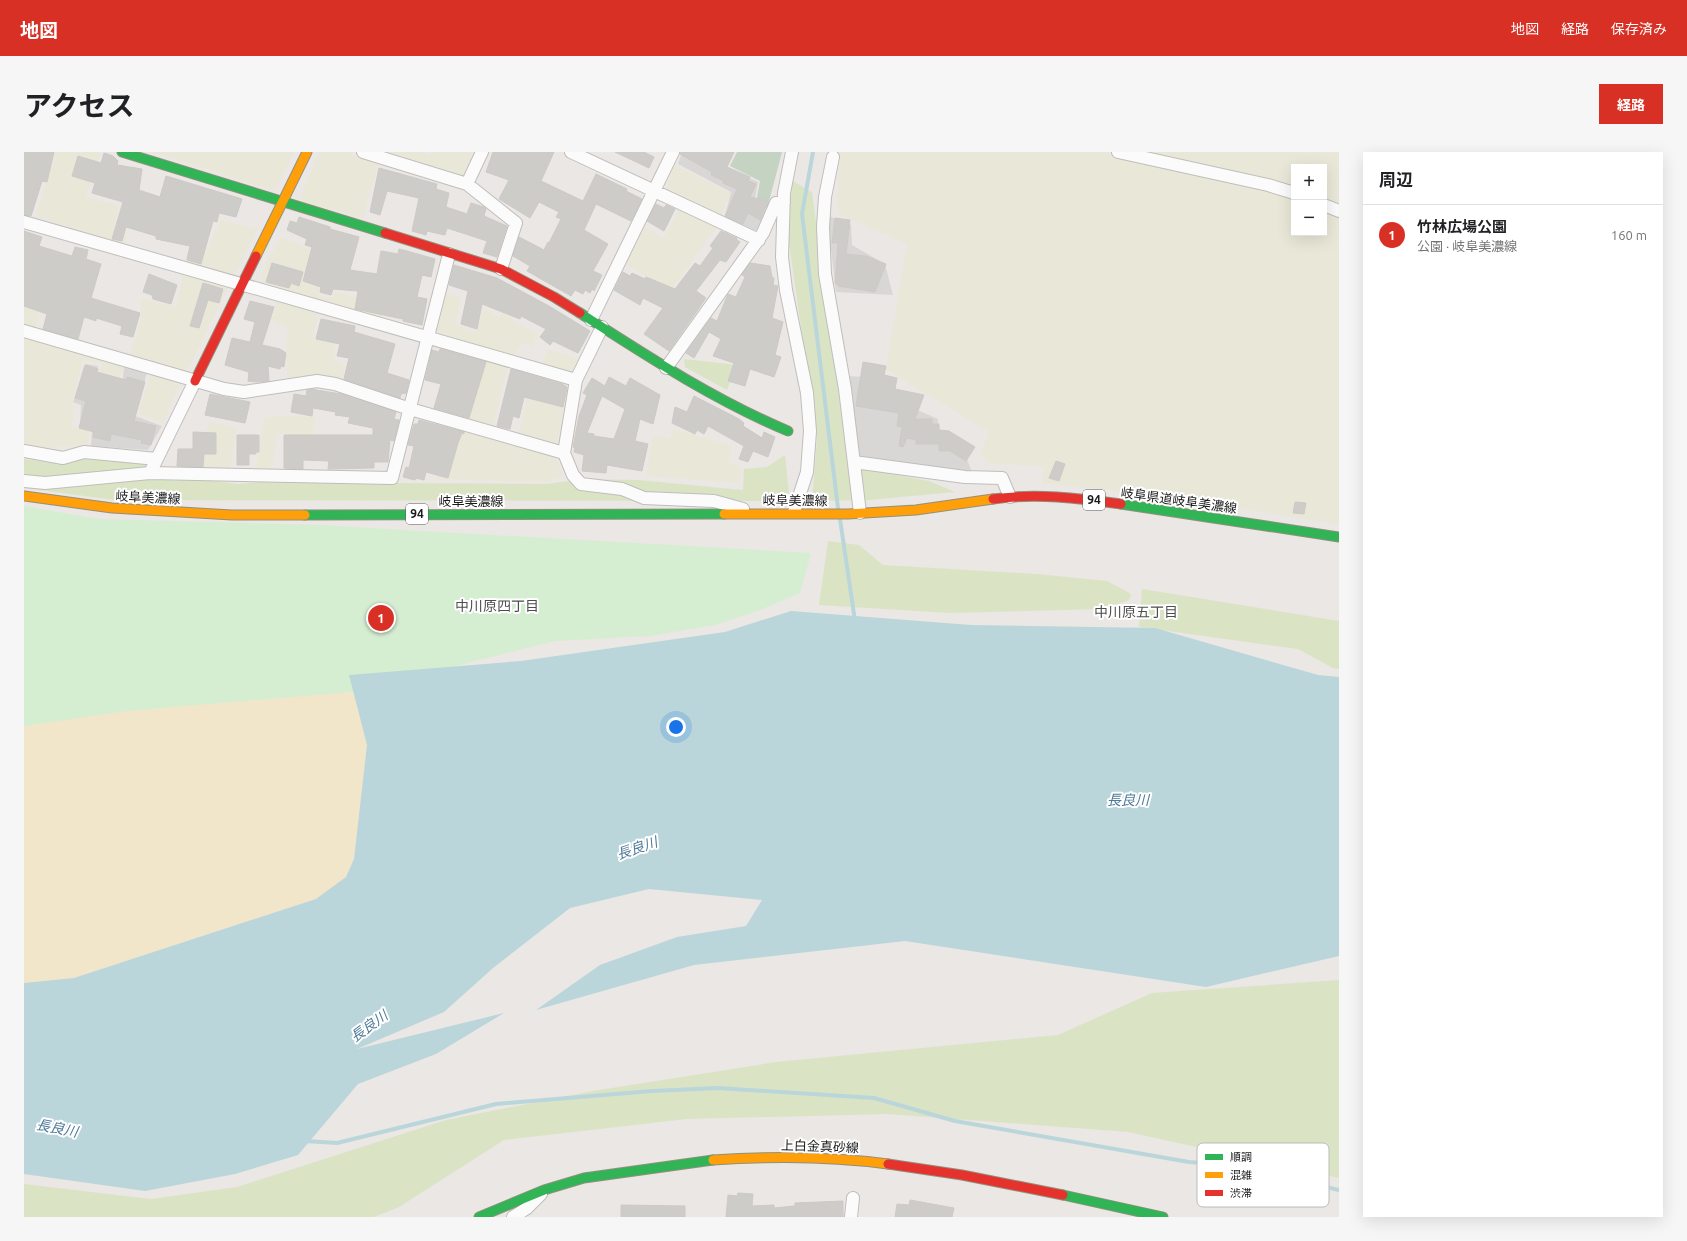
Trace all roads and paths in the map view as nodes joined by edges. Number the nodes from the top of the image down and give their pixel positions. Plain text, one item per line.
1 (122, 152) edge
2 (307, 152) edge
3 (363, 152) edge
4 (482, 152) edge
5 (571, 152) edge
6 (673, 152) edge
7 (792, 152) edge
8 (1118, 152) edge
9 (833, 157) dead end
10 (467, 184) junction
11 (655, 191) junction
12 (1291, 192) edge
13 (282, 202) junction
14 (784, 202) junction
15 (1327, 206) edge
16 (1339, 212) edge
17 (24, 222) edge
18 (759, 240) junction
19 (449, 254) junction
20 (502, 269) junction
21 (242, 284) junction
22 (591, 320) junction
23 (602, 327) junction
24 (24, 331) edge
25 (428, 337) junction
26 (666, 368) junction
27 (576, 380) junction
28 (195, 381) junction
29 (410, 409) junction
30 (788, 431) dead end
31 (24, 451) edge
32 (564, 453) junction
33 (157, 459) junction
34 (854, 462) junction
35 (150, 473) junction
36 (24, 481) edge
37 (24, 496) edge
38 (1010, 497) junction
39 (794, 512) junction
40 (754, 513) junction
41 (860, 513) junction
42 (848, 514) joint
43 (1339, 537) edge
44 (543, 1192) junction
45 (853, 1198) dead end
46 (479, 1217) edge
47 (514, 1217) edge
48 (851, 1217) edge
49 (1164, 1217) edge

1 - 13 main road
2 - 13 main road
3 - 10 street
4 - 10 street
5 - 11 street
6 - 11 street
7 - 14 street
8 - 12 street
9 - 34 street
10 - 20 street
11 - 18 street
11 - 22 street
13 - 19 main road
13 - 21 main road
14 - 18 street
14 - 39 street
15 - 16 street
17 - 21 street
18 - 26 street
19 - 20 main road
19 - 25 street
20 - 22 main road
21 - 25 street
21 - 28 main road
22 - 23 main road
23 - 26 main road
23 - 27 street
24 - 28 street
25 - 27 street
25 - 29 street
26 - 30 main road
27 - 32 street
28 - 29 street
28 - 33 street
29 - 32 street
29 - 35 street
31 - 33 street
32 - 40 street
33 - 35 street
34 - 38 street
34 - 41 street
35 - 36 street
37 - 40 main road, 岐阜美濃線 / 94
38 - 41 main road, 岐阜県道岐阜美濃線 / 94
38 - 43 main road, 岐阜県道岐阜美濃線 / 94
39 - 40 main road, 岐阜美濃線 / 94
39 - 42 main road, 岐阜美濃線 / 94
41 - 42 main road, 岐阜県道岐阜美濃線 / 94
44 - 46 main road, 上白金真砂線
44 - 47 street
44 - 49 main road, 上白金真砂線
45 - 48 street

